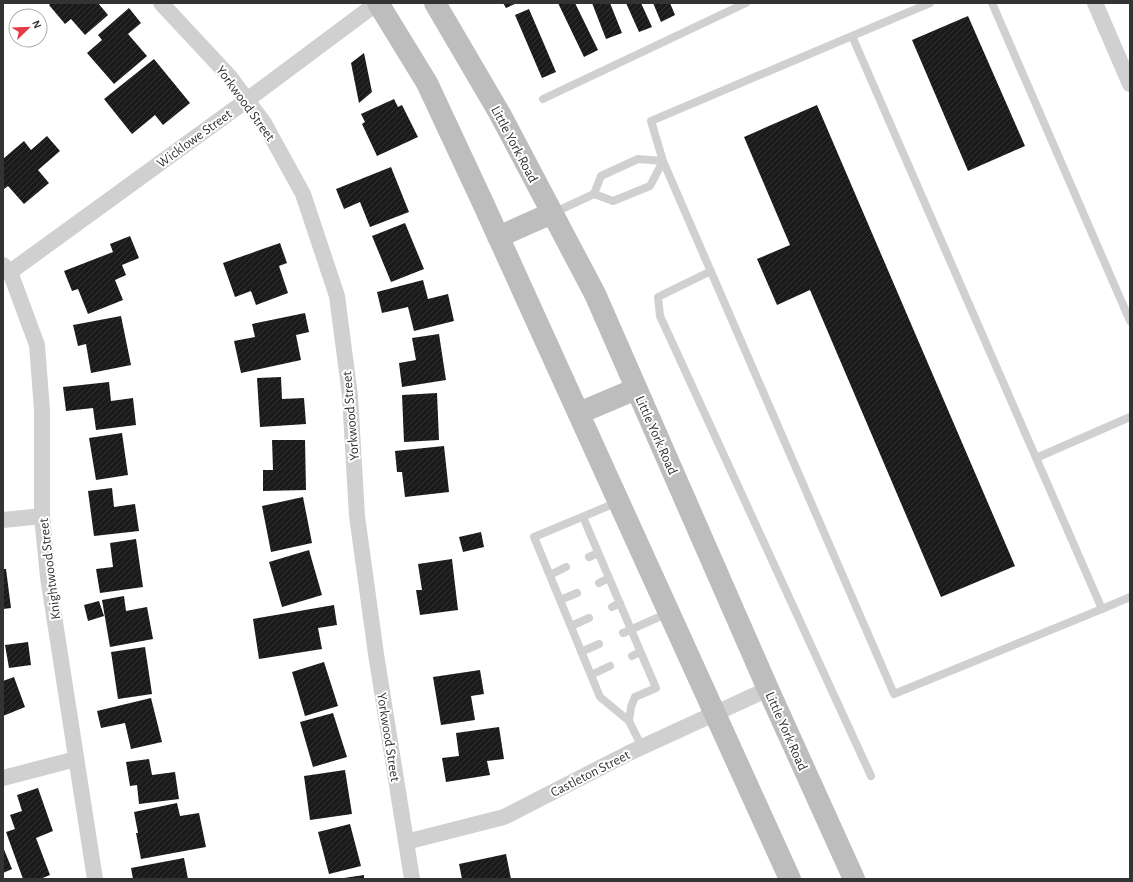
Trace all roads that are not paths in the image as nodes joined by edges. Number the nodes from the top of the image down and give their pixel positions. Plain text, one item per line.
1 (161, 3) edge
2 (377, 3) edge
3 (435, 3) edge
4 (746, 3) edge
5 (930, 3) edge
6 (992, 3) edge
7 (1095, 3) edge
8 (852, 36) junction
9 (1130, 84) edge
10 (543, 99) dead end
11 (247, 100) junction
12 (663, 161) junction
13 (594, 194) junction
14 (552, 213) junction
15 (498, 237) junction
16 (6, 269) edge
17 (711, 271) junction
18 (1130, 321) edge
19 (636, 389) junction
20 (578, 413) junction
21 (1130, 417) edge
22 (1036, 458) junction
23 (619, 501) junction
24 (42, 516) junction
25 (583, 517) junction
26 (3, 520) edge
27 (598, 553) junction
28 (589, 557) dead end
29 (566, 567) dead end
30 (550, 574) junction
31 (609, 578) junction
32 (599, 583) dead end
33 (576, 593) dead end
34 (1130, 597) edge
35 (560, 600) junction
36 (1102, 609) junction
37 (669, 613) junction
38 (589, 618) dead end
39 (571, 626) junction
40 (627, 632) junction
41 (599, 644) dead end
42 (581, 652) junction
43 (640, 652) junction
44 (632, 656) dead end
45 (610, 666) dead end
46 (590, 675) junction
47 (768, 689) junction
48 (715, 713) junction
49 (629, 721) junction
50 (642, 747) junction
51 (76, 759) junction
52 (870, 776) dead end
53 (3, 778) edge
54 (406, 842) junction
55 (95, 879) edge
56 (412, 879) edge
57 (790, 879) edge
58 (854, 879) edge

1 - 11 street, Yorkwood Street
2 - 11 street, Wicklowe Street
2 - 15 main road
3 - 14 main road, Little York Road
4 - 10 lane
5 - 8 lane
6 - 18 lane
7 - 9 street
8 - 12 lane
8 - 22 lane
11 - 16 street, Wicklowe Street
11 - 54 street, Yorkwood Street
12 - 13 lane
12 - 13 lane
12 - 17 lane
13 - 14 lane
14 - 15 main road
14 - 19 main road, Little York Road
15 - 20 main road
16 - 24 street, Knightwood Street
17 - 36 lane
17 - 52 lane
19 - 20 main road
19 - 47 main road, Little York Road
20 - 23 main road
21 - 22 lane
22 - 36 lane
23 - 25 lane
23 - 37 main road
24 - 26 street
24 - 51 street, Knightwood Street
25 - 27 lane
25 - 30 lane
27 - 28 lane
27 - 31 lane
29 - 30 lane
30 - 35 lane
31 - 32 lane
31 - 40 lane
33 - 35 lane
34 - 36 lane
35 - 39 lane
37 - 40 lane
37 - 48 main road
38 - 39 lane
39 - 42 lane
40 - 43 lane
41 - 42 lane
42 - 46 lane
43 - 44 lane
43 - 49 lane
45 - 46 lane
46 - 49 lane
47 - 48 street, Castleton Street
47 - 58 main road, Little York Road
48 - 50 street, Castleton Street
48 - 57 main road
49 - 50 lane
50 - 54 street, Castleton Street
51 - 53 street
51 - 55 street, Knightwood Street
54 - 56 street, Yorkwood Street

